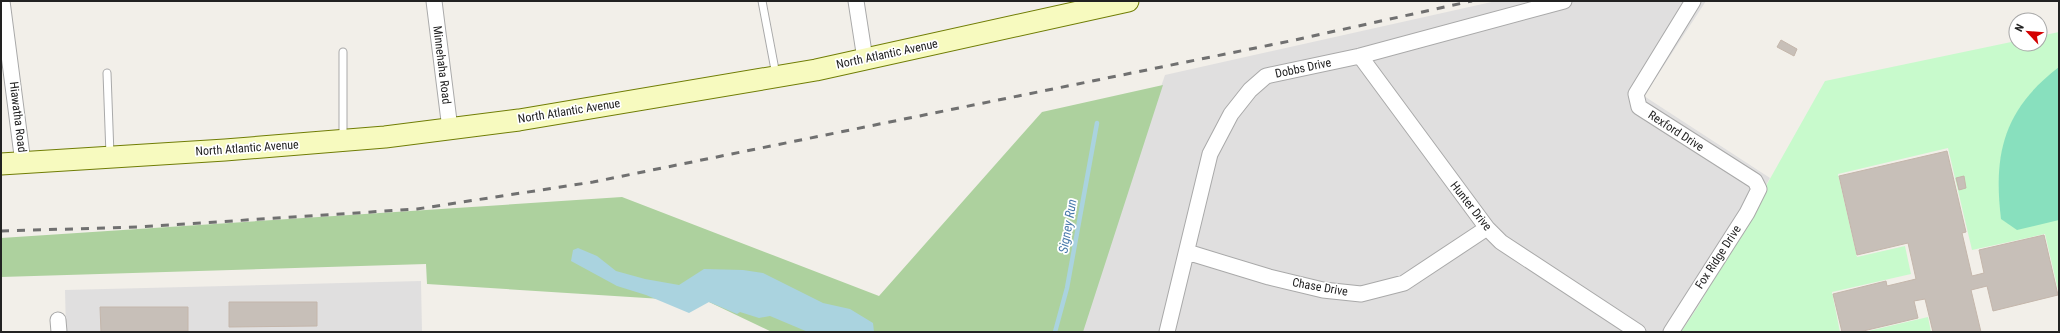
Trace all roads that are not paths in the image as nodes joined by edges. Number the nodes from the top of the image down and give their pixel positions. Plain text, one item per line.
1 (2, 1) edge
2 (434, 1) edge
3 (762, 1) edge
4 (856, 1) edge
5 (1128, 1) edge
6 (1564, 1) edge
7 (1693, 1) edge
8 (343, 52) dead end
9 (1360, 56) junction
10 (864, 59) junction
11 (107, 73) dead end
12 (776, 77) junction
13 (450, 129) junction
14 (344, 141) junction
15 (110, 157) junction
16 (23, 163) junction
17 (1, 164) edge
18 (1755, 181) joint
19 (1486, 228) junction
20 (1187, 252) junction
21 (1167, 332) edge
22 (1638, 332) edge
23 (1671, 332) edge

1 - 16 street, Hiawatha Road
2 - 13 street, Minnehaha Road
3 - 12 lane
4 - 10 street
5 - 10 street, North Atlantic Avenue
6 - 9 street, Dobbs Drive
7 - 18 street, Rexford Drive
8 - 14 lane
9 - 19 street, Hunter Drive
9 - 20 street, Dobbs Drive
10 - 12 street, North Atlantic Avenue
11 - 15 lane
12 - 13 street, North Atlantic Avenue
13 - 14 street, North Atlantic Avenue
14 - 15 street, North Atlantic Avenue
15 - 16 street, North Atlantic Avenue
16 - 17 street, North Atlantic Avenue
18 - 23 street, Fox Ridge Drive
19 - 20 street, Chase Drive
19 - 22 street, Hunter Drive
20 - 21 street, Dobbs Drive

